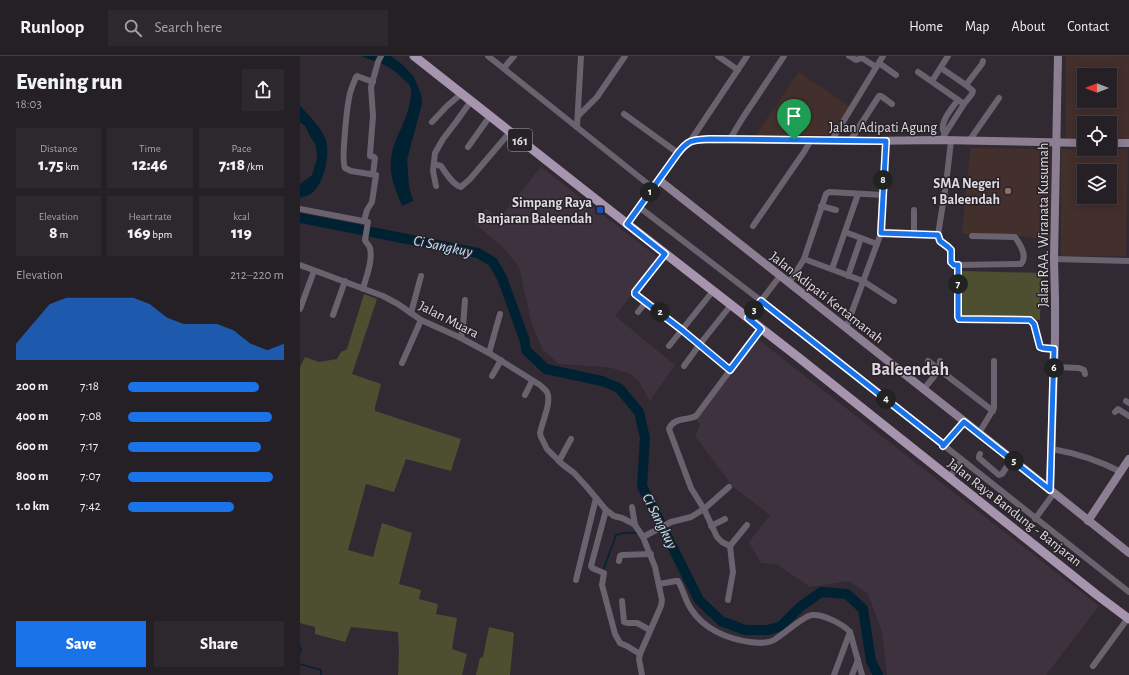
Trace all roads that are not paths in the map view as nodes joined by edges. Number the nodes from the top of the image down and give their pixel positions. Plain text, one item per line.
1 (414, 56) edge
2 (488, 56) edge
3 (514, 56) edge
4 (581, 56) edge
5 (625, 56) edge
6 (718, 56) edge
7 (747, 56) edge
8 (784, 56) edge
9 (849, 56) edge
10 (883, 56) edge
11 (948, 56) edge
12 (1058, 56) edge
13 (380, 59) edge
14 (983, 61) dead end
15 (878, 65) junction
16 (504, 68) junction
17 (941, 68) junction
18 (738, 70) junction
19 (918, 72) dead end
20 (896, 75) dead end
21 (932, 81) junction
22 (373, 82) junction
23 (966, 85) junction
24 (461, 94) junction
25 (999, 98) dead end
26 (958, 100) junction
27 (471, 101) junction
28 (892, 104) dead end
29 (964, 104) junction
30 (624, 114) dead end
31 (490, 116) junction
32 (578, 116) junction
33 (432, 122) dead end
34 (577, 127) junction
35 (510, 132) junction
36 (943, 137) junction
37 (730, 139) junction
38 (691, 140) junction
39 (811, 140) junction
40 (832, 140) junction
41 (850, 141) junction
42 (886, 141) junction
43 (951, 141) junction
44 (969, 141) junction
45 (1056, 142) junction
46 (1077, 143) edge
47 (1117, 143) edge
48 (1129, 143) edge
49 (468, 147) dead end
50 (678, 153) junction
51 (434, 164) junction
52 (373, 174) junction
53 (659, 180) junction
54 (436, 186) dead end
55 (654, 188) junction
56 (858, 194) junction
57 (883, 195) junction
58 (821, 206) junction
59 (639, 207) junction
60 (300, 209) edge
61 (836, 210) dead end
62 (914, 210) dead end
63 (366, 222) junction
64 (627, 224) junction
65 (753, 226) dead end
66 (845, 232) junction
67 (881, 233) junction
68 (914, 234) junction
69 (938, 235) junction
70 (972, 236) dead end
71 (861, 238) junction
72 (877, 244) junction
73 (665, 254) junction
74 (804, 259) junction
75 (1054, 259) junction
76 (1129, 261) edge
77 (300, 265) edge
78 (958, 265) junction
79 (832, 269) junction
80 (314, 271) junction
81 (421, 276) dead end
82 (780, 276) junction
83 (848, 276) junction
84 (863, 281) junction
85 (345, 282) junction
86 (789, 283) junction
87 (363, 289) junction
88 (713, 291) junction
89 (465, 300) dead end
90 (761, 301) junction
91 (894, 301) dead end
92 (646, 302) junction
93 (731, 305) junction
94 (300, 306) edge
95 (638, 312) dead end
96 (410, 313) junction
97 (500, 314) dead end
98 (333, 315) dead end
99 (748, 318) junction
100 (421, 320) junction
101 (846, 328) junction
102 (761, 329) junction
103 (682, 330) junction
104 (461, 338) junction
105 (700, 344) junction
106 (669, 346) dead end
107 (1054, 349) junction
108 (489, 353) junction
109 (501, 360) junction
110 (928, 361) dead end
111 (940, 361) dead end
112 (994, 361) dead end
113 (402, 363) dead end
114 (684, 366) dead end
115 (1054, 367) junction
116 (939, 369) junction
117 (730, 370) junction
118 (1085, 374) dead end
119 (492, 376) dead end
120 (532, 381) junction
121 (923, 390) junction
122 (525, 395) dead end
123 (993, 411) junction
124 (1115, 412) dead end
125 (1129, 416) edge
126 (964, 422) junction
127 (979, 433) junction
128 (571, 439) dead end
129 (944, 445) junction
130 (1052, 449) junction
131 (980, 454) dead end
132 (1012, 459) junction
133 (1129, 459) edge
134 (962, 460) junction
135 (558, 461) junction
136 (1125, 470) edge
137 (949, 478) junction
138 (730, 487) dead end
139 (1052, 492) junction
140 (596, 498) junction
141 (632, 506) dead end
142 (704, 508) junction
143 (606, 510) junction
144 (1036, 518) junction
145 (725, 519) dead end
146 (1088, 521) junction
147 (635, 525) junction
148 (747, 525) dead end
149 (711, 526) junction
150 (645, 536) junction
151 (730, 546) junction
152 (1129, 553) edge
153 (651, 554) junction
154 (619, 561) dead end
155 (576, 580) dead end
156 (659, 584) junction
157 (1129, 592) edge
158 (728, 600) dead end
159 (622, 601) dead end
160 (1128, 618) edge
161 (650, 630) junction
162 (850, 632) junction
163 (640, 654) junction
164 (858, 660) junction
165 (1093, 666) dead end
166 (642, 675) edge
167 (834, 675) edge
168 (852, 675) edge
169 (862, 675) edge

1 - 24 main road, Jalan Raya Bandung - Banjaran / 161
2 - 16 street
3 - 16 street
4 - 32 street
5 - 32 street
6 - 18 street
7 - 18 street
8 - 37 street
9 - 15 street
10 - 15 street
11 - 17 street
12 - 45 main road, Jalan RAA. Wiranata Kusumah
13 - 22 street
14 - 23 street
15 - 20 street
15 - 40 street
16 - 34 street
17 - 21 street
17 - 23 street
18 - 38 street
19 - 21 street
21 - 26 street
22 - 52 street
22 - 52 street
23 - 29 street
24 - 27 main road, Jalan Raya Bandung - Banjaran / 161
24 - 33 street
25 - 44 street
26 - 29 street
26 - 36 street
27 - 31 main road, Jalan Raya Bandung - Banjaran / 161
27 - 51 street
28 - 41 street
29 - 36 street
30 - 50 street
31 - 35 main road, Jalan Raya Bandung - Banjaran / 161
31 - 49 street
32 - 34 street
34 - 55 street
35 - 51 street
35 - 64 main road, Jalan Raya Bandung - Banjaran / 161
36 - 42 main road, Jalan Adipati Agung
36 - 43 main road, Jalan Adipati Agung
37 - 38 main road, Jalan Adipati Agung
37 - 39 main road, Jalan Adipati Agung
38 - 50 main road
39 - 40 main road, Jalan Adipati Agung
39 - 65 street
40 - 41 main road, Jalan Adipati Agung
41 - 42 main road, Jalan Adipati Agung
42 - 57 street
43 - 44 main road, Jalan Adipati Agung
43 - 69 street
44 - 45 main road, Jalan Adipati Agung
45 - 46 main road, Jalan Adipati Agung
45 - 75 main road, Jalan RAA. Wiranata Kusumah
47 - 48 main road
50 - 53 main road
51 - 54 street
52 - 63 street
53 - 55 main road
53 - 82 main road, Jalan Adipati Kertamanah
55 - 59 main road
56 - 57 street
56 - 58 street
56 - 66 street
57 - 67 street
58 - 61 street
58 - 74 street
59 - 64 main road
59 - 90 street
60 - 63 street
62 - 68 street
63 - 87 street
64 - 73 main road, Jalan Raya Bandung - Banjaran / 161
66 - 71 street
66 - 79 street
67 - 68 street
67 - 72 street
68 - 69 street
69 - 78 street
70 - 78 street
71 - 72 street
71 - 83 street
72 - 84 street
73 - 88 main road, Jalan Raya Bandung - Banjaran / 161
73 - 92 street
74 - 79 street
74 - 86 street
75 - 76 street
75 - 107 main road, Jalan RAA. Wiranata Kusumah
77 - 80 street, Jalan Muara
78 - 107 street
79 - 83 street
80 - 85 street, Jalan Muara
80 - 94 street
81 - 96 street
82 - 86 main road, Jalan Adipati Kertamanah
82 - 90 street
83 - 84 street
84 - 91 street
84 - 101 street
85 - 87 street, Jalan Muara
85 - 98 street
86 - 101 main road, Jalan Adipati Kertamanah
87 - 96 street, Jalan Muara
88 - 93 main road, Jalan Raya Bandung - Banjaran / 161
88 - 103 street
89 - 104 street
90 - 99 street
90 - 129 street
92 - 95 street
92 - 103 street
93 - 99 main road, Jalan Raya Bandung - Banjaran / 161
93 - 105 street
96 - 100 street, Jalan Muara
97 - 108 street
99 - 102 main road, Jalan Raya Bandung - Banjaran / 161
100 - 104 street, Jalan Muara
100 - 113 street
101 - 121 main road, Jalan Adipati Kertamanah
102 - 117 street
102 - 137 main road, Jalan Raya Bandung - Banjaran / 161
103 - 105 street
103 - 106 street
104 - 108 street, Jalan Muara
105 - 114 street
105 - 117 street
107 - 115 main road, Jalan RAA. Wiranata Kusumah
108 - 109 street, Jalan Muara
109 - 119 street
109 - 120 street, Jalan Muara
110 - 116 street
111 - 116 street
112 - 123 street
115 - 118 street
115 - 130 main road, Jalan RAA. Wiranata Kusumah
116 - 121 street
116 - 123 street
117 - 142 street
120 - 122 street
120 - 135 street, Jalan Muara
121 - 126 main road, Jalan Adipati Kertamanah
123 - 127 street
124 - 125 street
126 - 127 main road, Jalan Adipati Kertamanah
126 - 129 street
127 - 132 main road, Jalan Adipati Kertamanah
128 - 135 street
129 - 134 street
130 - 136 street
130 - 139 main road, Jalan RAA. Wiranata Kusumah
131 - 132 street
132 - 139 main road, Jalan Adipati Kertamanah
133 - 136 main road
134 - 137 street
134 - 144 street
135 - 140 street
136 - 146 main road
137 - 160 main road, Jalan Raya Bandung - Banjaran / 161
138 - 142 street
139 - 144 street
139 - 146 main road, Jalan Adipati Kertamanah
140 - 143 street
140 - 155 street
141 - 147 street
142 - 149 street
142 - 150 street
143 - 147 street
143 - 163 street
144 - 157 street
145 - 149 street
146 - 152 main road, Jalan Adipati Kertamanah
147 - 150 street
148 - 151 street
149 - 151 street
150 - 153 street
151 - 158 street
153 - 154 street
153 - 156 street
156 - 161 street
156 - 162 street
159 - 161 street
160 - 165 street
161 - 163 street
162 - 164 street
162 - 167 street
163 - 166 street
164 - 168 street
164 - 169 street

